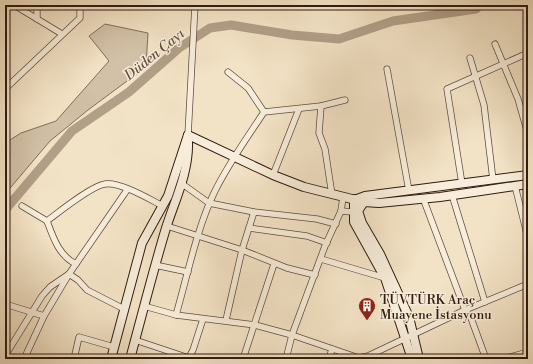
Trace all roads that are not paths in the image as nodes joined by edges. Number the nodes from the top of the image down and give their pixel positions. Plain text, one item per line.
1 (14, 5) edge
2 (37, 5) edge
3 (80, 5) edge
4 (195, 5) edge
5 (37, 19) junction
6 (62, 34) junction
7 (495, 44) dead end
8 (528, 53) edge
9 (470, 58) dead end
10 (504, 64) junction
11 (387, 69) dead end
12 (228, 72) dead end
13 (476, 77) junction
14 (5, 89) edge
15 (344, 100) dead end
16 (321, 106) junction
17 (299, 109) junction
18 (264, 112) junction
19 (528, 131) edge
20 (188, 135) junction
21 (234, 157) junction
22 (273, 175) junction
23 (528, 175) edge
24 (493, 180) junction
25 (181, 184) junction
26 (462, 184) junction
27 (528, 184) edge
28 (515, 186) junction
29 (127, 190) junction
30 (409, 191) junction
31 (332, 195) junction
32 (452, 195) junction
33 (343, 198) junction
34 (424, 198) junction
35 (357, 201) junction
36 (210, 203) junction
37 (22, 206) dead end
38 (163, 206) junction
39 (341, 211) junction
40 (254, 212) junction
41 (356, 212) junction
42 (47, 221) junction
43 (336, 224) junction
44 (166, 226) junction
45 (249, 228) junction
46 (199, 236) junction
47 (528, 238) edge
48 (327, 243) junction
49 (242, 250) junction
50 (321, 259) junction
51 (76, 264) junction
52 (274, 264) junction
53 (155, 265) junction
54 (188, 272) junction
55 (69, 274) junction
56 (315, 275) junction
57 (385, 278) junction
58 (528, 284) edge
59 (398, 302) junction
60 (485, 302) junction
61 (5, 304) edge
62 (144, 306) junction
63 (124, 309) junction
64 (465, 310) junction
65 (31, 312) junction
66 (176, 315) junction
67 (44, 316) junction
68 (203, 319) junction
69 (226, 320) junction
70 (255, 325) junction
71 (292, 335) junction
72 (410, 336) junction
73 (135, 340) junction
74 (114, 347) junction
75 (332, 348) junction
76 (528, 352) edge
77 (5, 356) edge
78 (10, 359) edge
79 (24, 359) edge
80 (74, 359) edge
81 (111, 359) edge
82 (130, 359) edge
83 (190, 359) edge
84 (243, 359) edge
85 (286, 359) edge
86 (329, 359) edge
87 (412, 359) edge
88 (419, 359) edge
89 (486, 359) edge
90 (503, 359) edge

1 - 5 street
2 - 5 street
3 - 6 street
4 - 20 street
5 - 6 street
6 - 14 street
7 - 10 street
8 - 10 street
9 - 13 street
10 - 13 street
10 - 19 street
11 - 30 street
12 - 18 street
13 - 24 street
13 - 26 street
15 - 16 street
16 - 17 street
16 - 31 street
17 - 18 street
17 - 22 street
18 - 21 street
20 - 21 main road
20 - 25 main road
20 - 38 main road
21 - 22 main road
21 - 36 street
22 - 31 main road
23 - 24 main road
24 - 26 main road
25 - 36 street
25 - 44 main road
26 - 30 main road
27 - 28 main road
28 - 32 main road
28 - 47 street
29 - 38 street
29 - 42 street
29 - 51 street
30 - 35 main road
31 - 33 main road
32 - 34 main road
32 - 60 street
33 - 35 main road
33 - 39 street
34 - 35 main road
34 - 64 street
35 - 41 main road
36 - 40 street
36 - 46 street
37 - 42 street
38 - 63 main road
39 - 41 street
39 - 43 street
40 - 43 street
40 - 45 street
41 - 57 main road
41 - 59 main road
42 - 51 street
43 - 48 street
44 - 46 street
44 - 53 main road
45 - 48 street
45 - 49 street
46 - 49 street
46 - 54 street
48 - 50 street
49 - 52 street
49 - 69 street
50 - 56 street
50 - 57 street
51 - 55 street
52 - 56 street
52 - 70 street
53 - 54 street
53 - 62 main road
54 - 66 street
55 - 63 street
55 - 65 street
55 - 67 street
56 - 71 street
57 - 59 main road
58 - 60 street
59 - 72 main road
60 - 64 street
61 - 65 street
62 - 66 street
62 - 73 main road
63 - 74 main road
64 - 72 street
64 - 89 street
65 - 67 street
65 - 77 street
66 - 68 street
67 - 79 street
68 - 69 street
68 - 83 street
69 - 70 street
70 - 71 street
70 - 84 street
71 - 75 street
71 - 85 street
72 - 75 street
72 - 87 main road
72 - 88 main road
73 - 82 main road
73 - 83 street
74 - 80 street
74 - 81 main road
75 - 86 street
76 - 90 street
77 - 78 street

